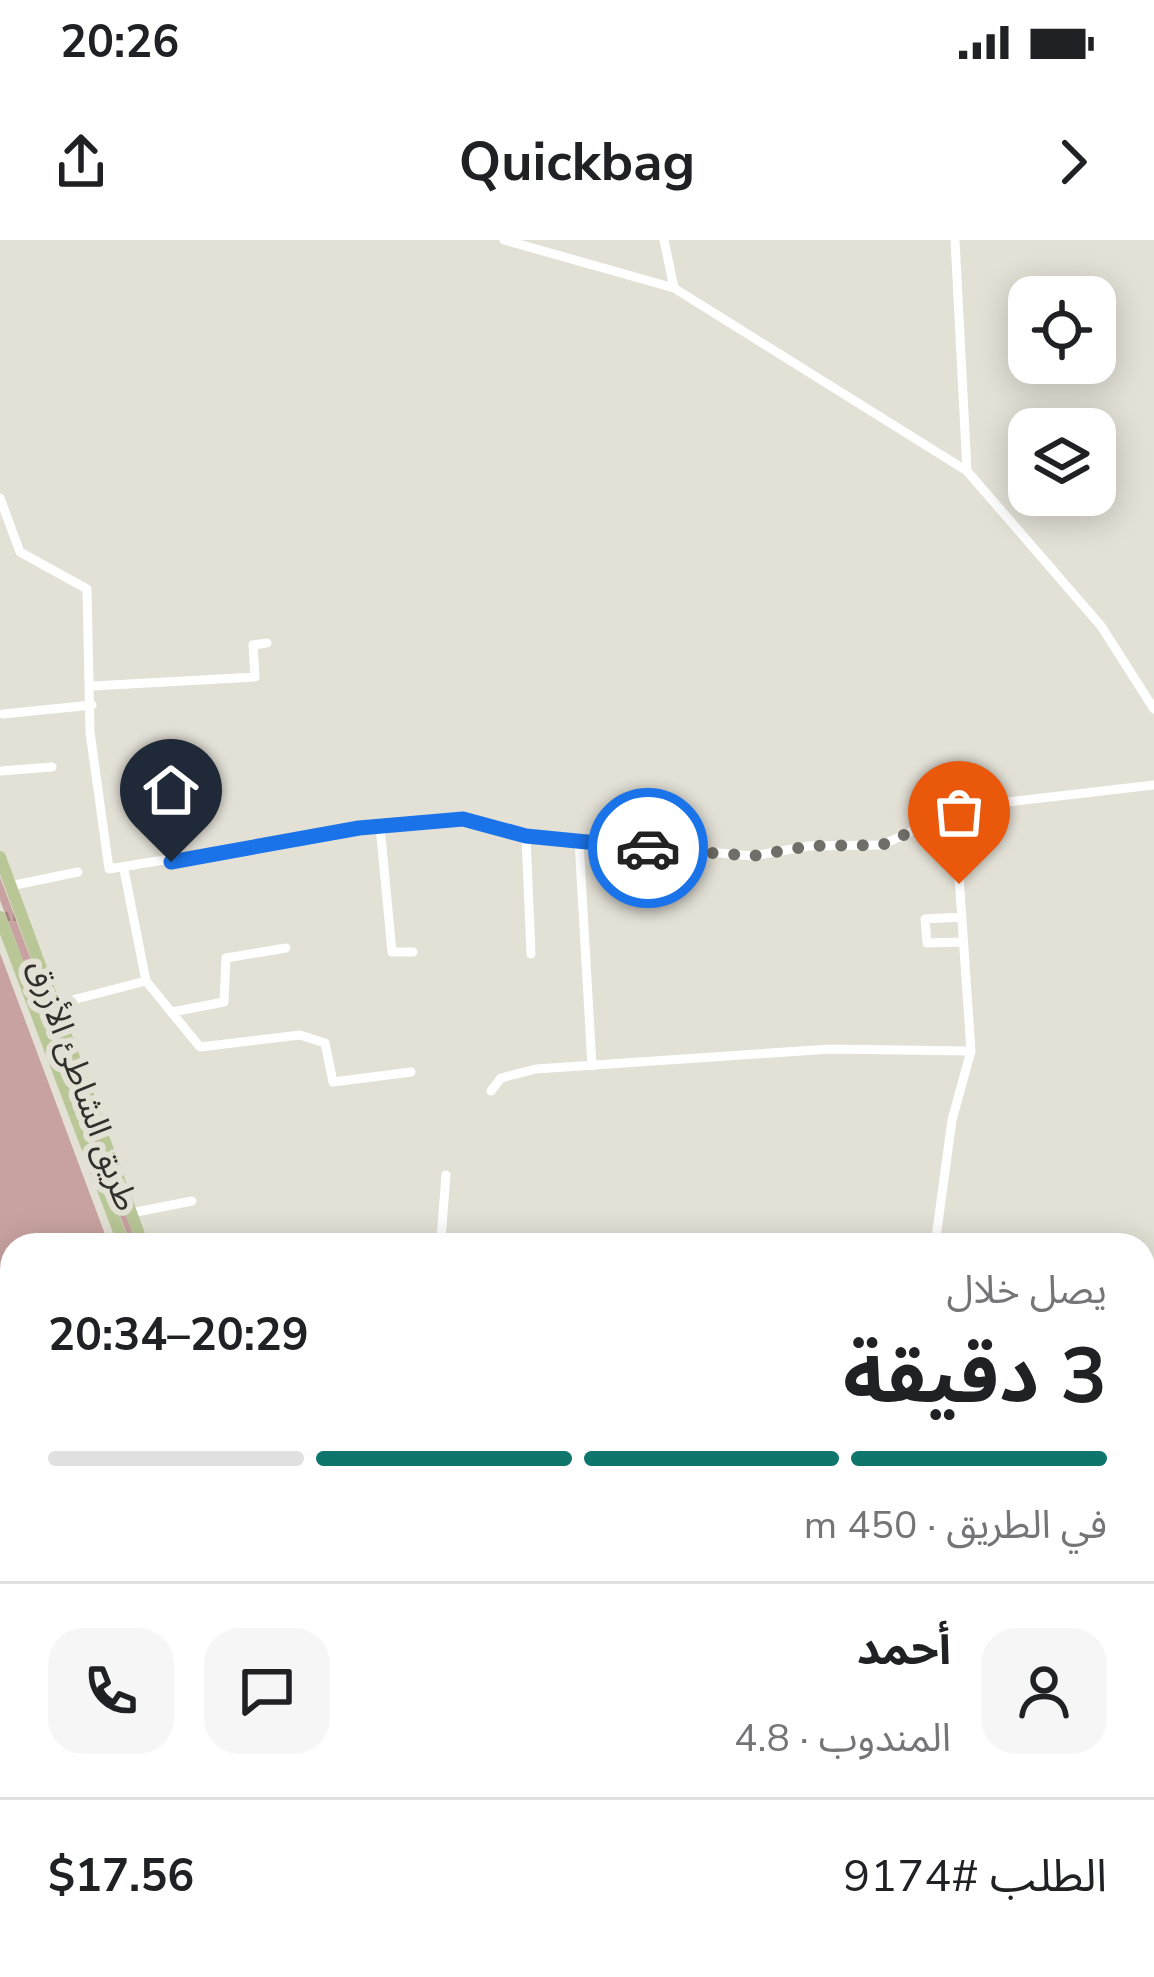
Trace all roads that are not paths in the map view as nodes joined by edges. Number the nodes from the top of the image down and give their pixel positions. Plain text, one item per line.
1 (503, 240) edge
2 (664, 240) edge
3 (955, 240) edge
4 (674, 288) junction
5 (967, 471) junction
6 (0, 498) edge
7 (1, 512) edge
8 (267, 643) dead end
9 (93, 686) junction
10 (92, 705) junction
11 (1154, 709) edge
12 (3, 714) dead end
13 (52, 767) dead end
14 (0, 771) edge
15 (1154, 785) edge
16 (955, 818) junction
17 (380, 826) junction
18 (526, 836) junction
19 (580, 842) junction
20 (0, 857) edge
21 (124, 870) junction
22 (78, 872) dead end
23 (10, 886) junction
24 (0, 917) edge
25 (962, 917) junction
26 (963, 941) junction
27 (286, 948) dead end
28 (412, 952) dead end
29 (531, 954) dead end
30 (146, 981) junction
31 (53, 1005) junction
32 (172, 1012) junction
33 (971, 1051) junction
34 (592, 1066) junction
35 (411, 1072) dead end
36 (491, 1091) dead end
37 (446, 1175) dead end
38 (192, 1201) dead end
39 (131, 1213) junction
40 (119, 1233) edge
41 (138, 1233) edge
42 (441, 1233) edge
43 (936, 1233) edge

1 - 4 street
2 - 4 street
3 - 5 street
4 - 5 street
5 - 11 street
6 - 7 street
7 - 9 street
8 - 9 street
9 - 10 street
10 - 12 street
10 - 21 street
13 - 14 street
15 - 16 street
16 - 19 street
16 - 25 street
17 - 18 street
17 - 21 street
17 - 28 street
18 - 19 street
18 - 29 street
19 - 34 street
20 - 23 main road, طريق الشاطئ الأزرق
21 - 30 street
22 - 23 street
23 - 31 main road, طريق الشاطئ الأزرق
24 - 40 main road, طريق الشاطئ الأزرق
25 - 26 street
25 - 26 street
26 - 33 street
27 - 32 street
30 - 31 street
30 - 32 street
31 - 39 main road, طريق الشاطئ الأزرق
32 - 35 street
33 - 34 street
33 - 43 street
34 - 36 street
37 - 42 street
38 - 39 street
39 - 41 main road, طريق الشاطئ الأزرق

